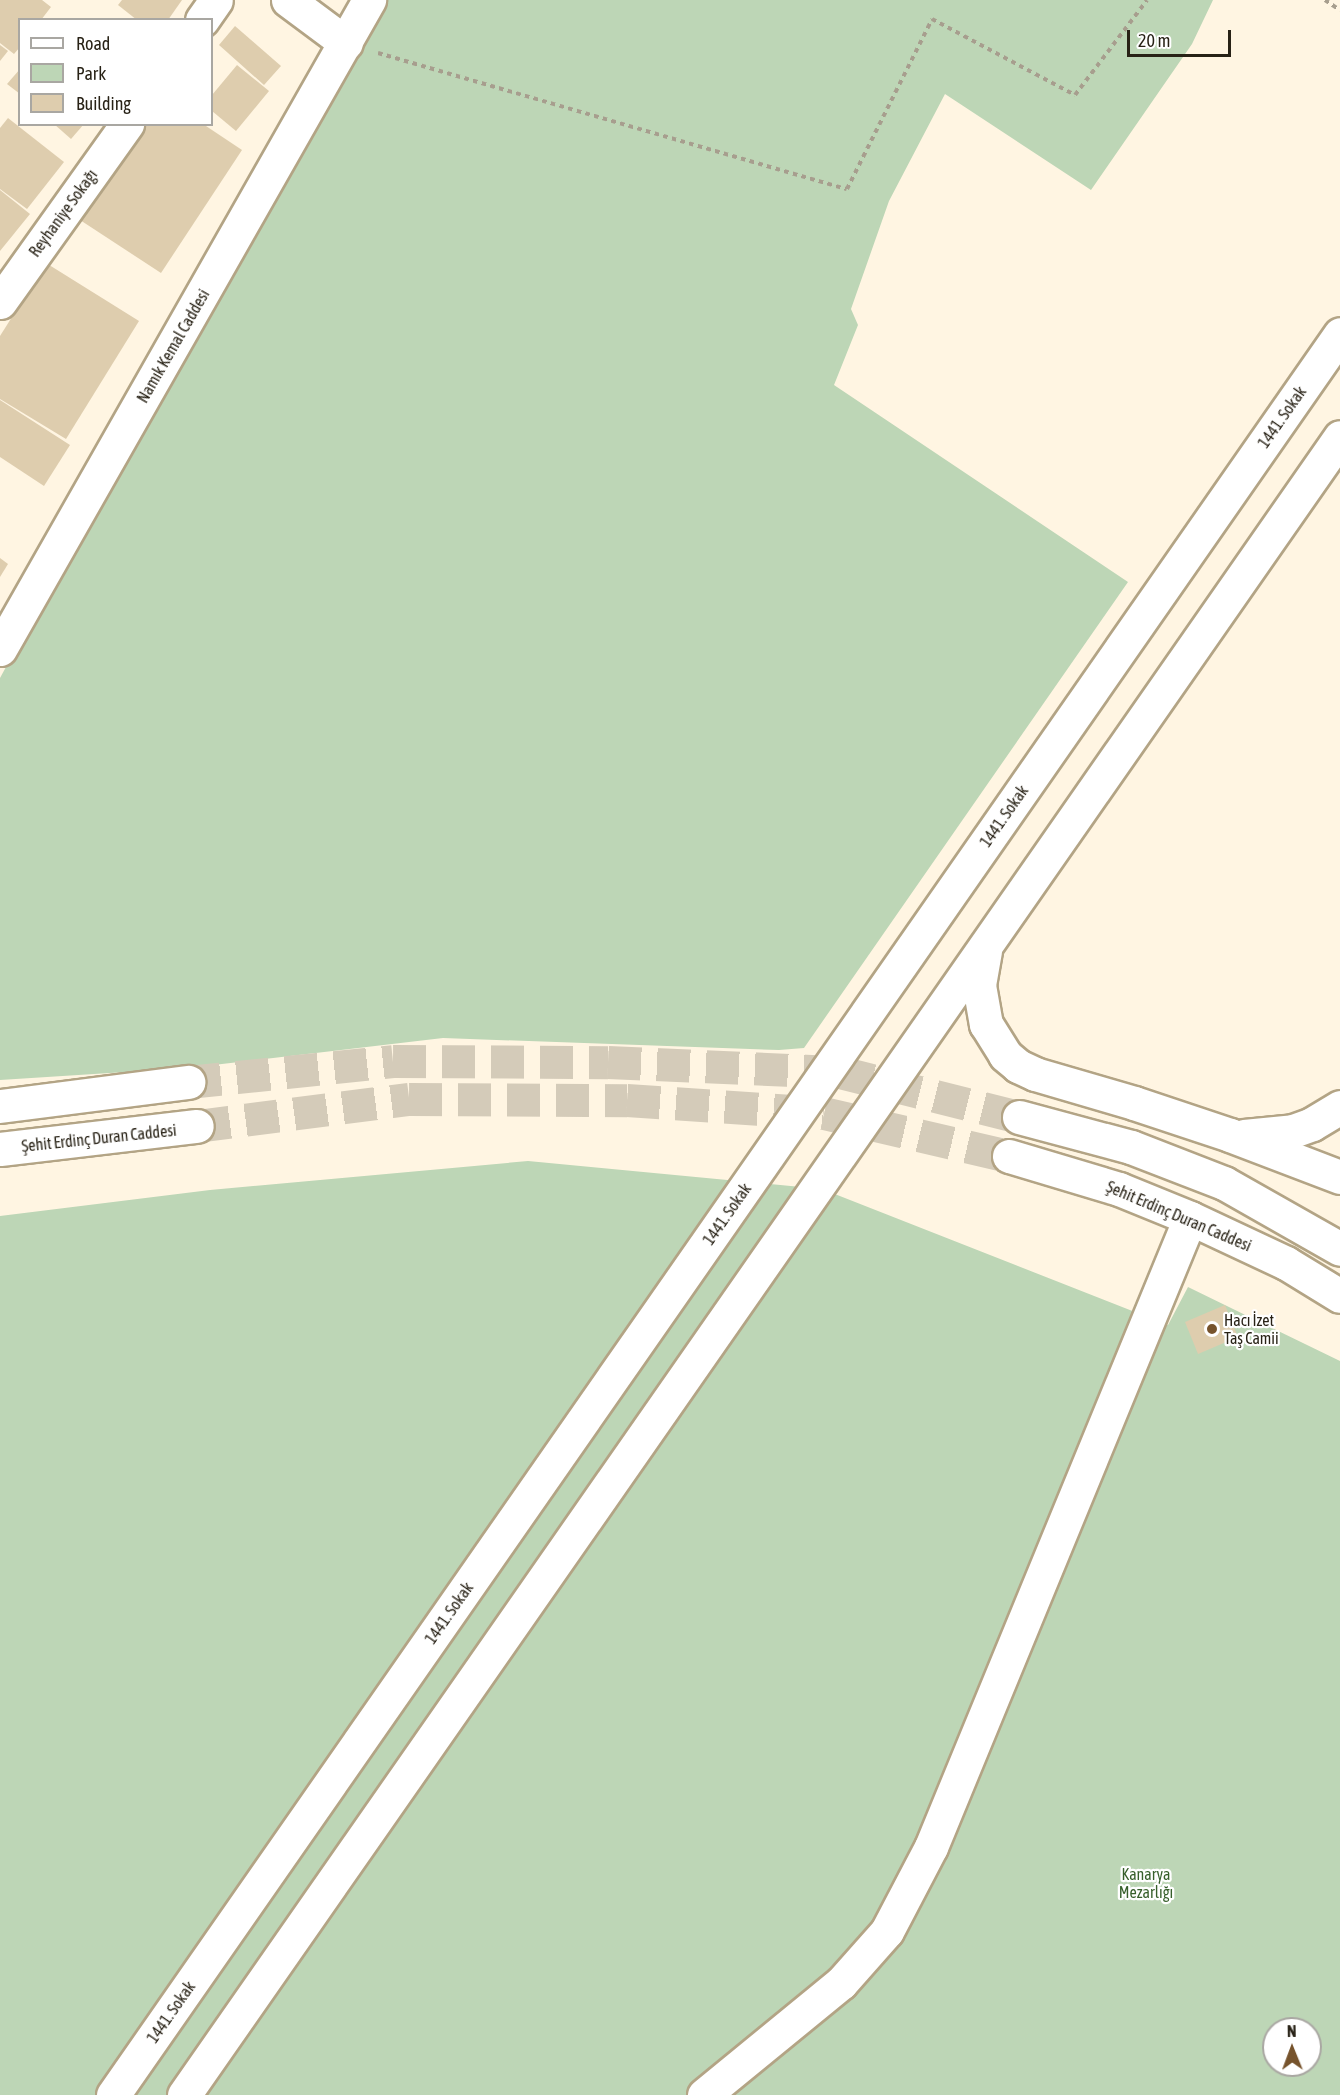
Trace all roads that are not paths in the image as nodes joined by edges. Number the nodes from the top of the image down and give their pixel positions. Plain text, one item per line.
1 (216, 0) edge
2 (369, 0) edge
3 (294, 2) edge
4 (203, 18) edge
5 (346, 43) junction
6 (126, 126) edge
7 (0, 302) edge
8 (1340, 334) edge
9 (1340, 437) edge
10 (0, 649) edge
11 (986, 944) junction
12 (188, 1082) tunnel mouth
13 (0, 1106) edge
14 (1340, 1107) edge
15 (1019, 1117) tunnel mouth
16 (197, 1126) tunnel mouth
17 (1230, 1135) junction
18 (0, 1149) edge
19 (1009, 1156) tunnel mouth
20 (1340, 1177) edge
21 (1190, 1218) junction
22 (1340, 1249) edge
23 (1340, 1296) edge
24 (113, 2095) edge
25 (184, 2095) edge
26 (704, 2095) edge

1 - 4 street
2 - 5 street, Namık Kemal Caddesi
3 - 5 street
5 - 10 street, Namık Kemal Caddesi
6 - 7 street, Reyhaniye Sokağı
8 - 24 street, 1441. Sokak
9 - 11 street
11 - 17 street
11 - 25 street
12 - 13 street
14 - 17 street
15 - 22 street
16 - 18 street, Şehit Erdinç Duran Caddesi
17 - 20 street
19 - 21 street, Şehit Erdinç Duran Caddesi
21 - 23 street, Şehit Erdinç Duran Caddesi
21 - 26 street

